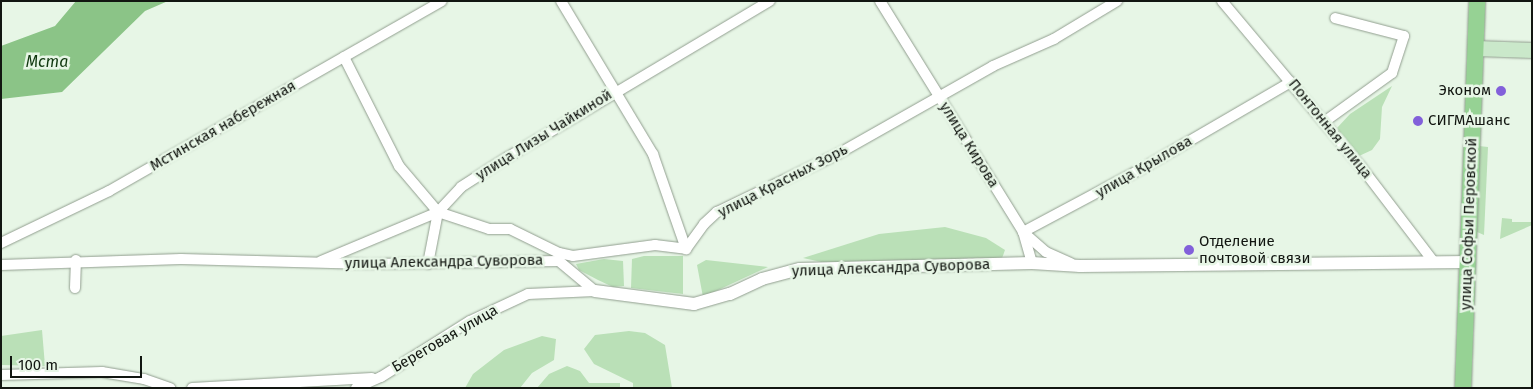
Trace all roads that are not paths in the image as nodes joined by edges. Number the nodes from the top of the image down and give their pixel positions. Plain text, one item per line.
1 (442, 1) edge
2 (561, 1) edge
3 (770, 1) edge
4 (880, 1) edge
5 (1118, 1) edge
6 (1222, 1) edge
7 (1478, 1) edge
8 (1335, 18) dead end
9 (1476, 48) junction
10 (1532, 50) edge
11 (344, 57) junction
12 (1291, 82) junction
13 (617, 90) junction
14 (940, 98) junction
15 (1324, 122) junction
16 (438, 212) junction
17 (1023, 232) junction
18 (1, 243) edge
19 (686, 249) junction
20 (76, 260) junction
21 (1433, 261) junction
22 (1468, 262) junction
23 (318, 263) junction
24 (1032, 263) junction
25 (428, 264) junction
26 (1, 265) edge
27 (1080, 266) junction
28 (75, 288) dead end
29 (595, 291) junction
30 (1, 375) edge
31 (381, 377) junction
32 (170, 388) edge
33 (192, 388) edge
34 (356, 388) edge
35 (1463, 388) edge

1 - 11 street, Мстинская набережная
2 - 13 street
3 - 13 street, улица Лизы Чайкиной
4 - 14 street, улица Кирова
5 - 14 street, улица Красных Зорь
6 - 12 street, Понтонная улица
7 - 9 main road, улица Софьи Перовской
8 - 15 street
9 - 10 main road
9 - 22 main road, улица Софьи Перовской
11 - 16 street
11 - 18 street, Мстинская набережная
12 - 15 street, Понтонная улица
12 - 17 street, улица Крылова
13 - 16 street, улица Лизы Чайкиной
13 - 19 street
14 - 17 street, улица Кирова
14 - 19 street, улица Красных Зорь
15 - 21 street, Понтонная улица
16 - 19 street
16 - 23 street, улица Лизы Чайкиной
16 - 25 street
17 - 24 street
17 - 27 street, улица Кирова
20 - 23 street, улица Александра Суворова
20 - 26 street, улица Александра Суворова
20 - 28 street
21 - 22 street, улица Александра Суворова
21 - 27 street, улица Александра Суворова
22 - 35 main road, улица Софьи Перовской
23 - 25 street, улица Александра Суворова
24 - 27 street, улица Александра Суворова
24 - 29 street, улица Александра Суворова
25 - 29 street, улица Александра Суворова
29 - 31 street, Береговая улица
30 - 32 street
31 - 33 street
31 - 34 street, Береговая улица

